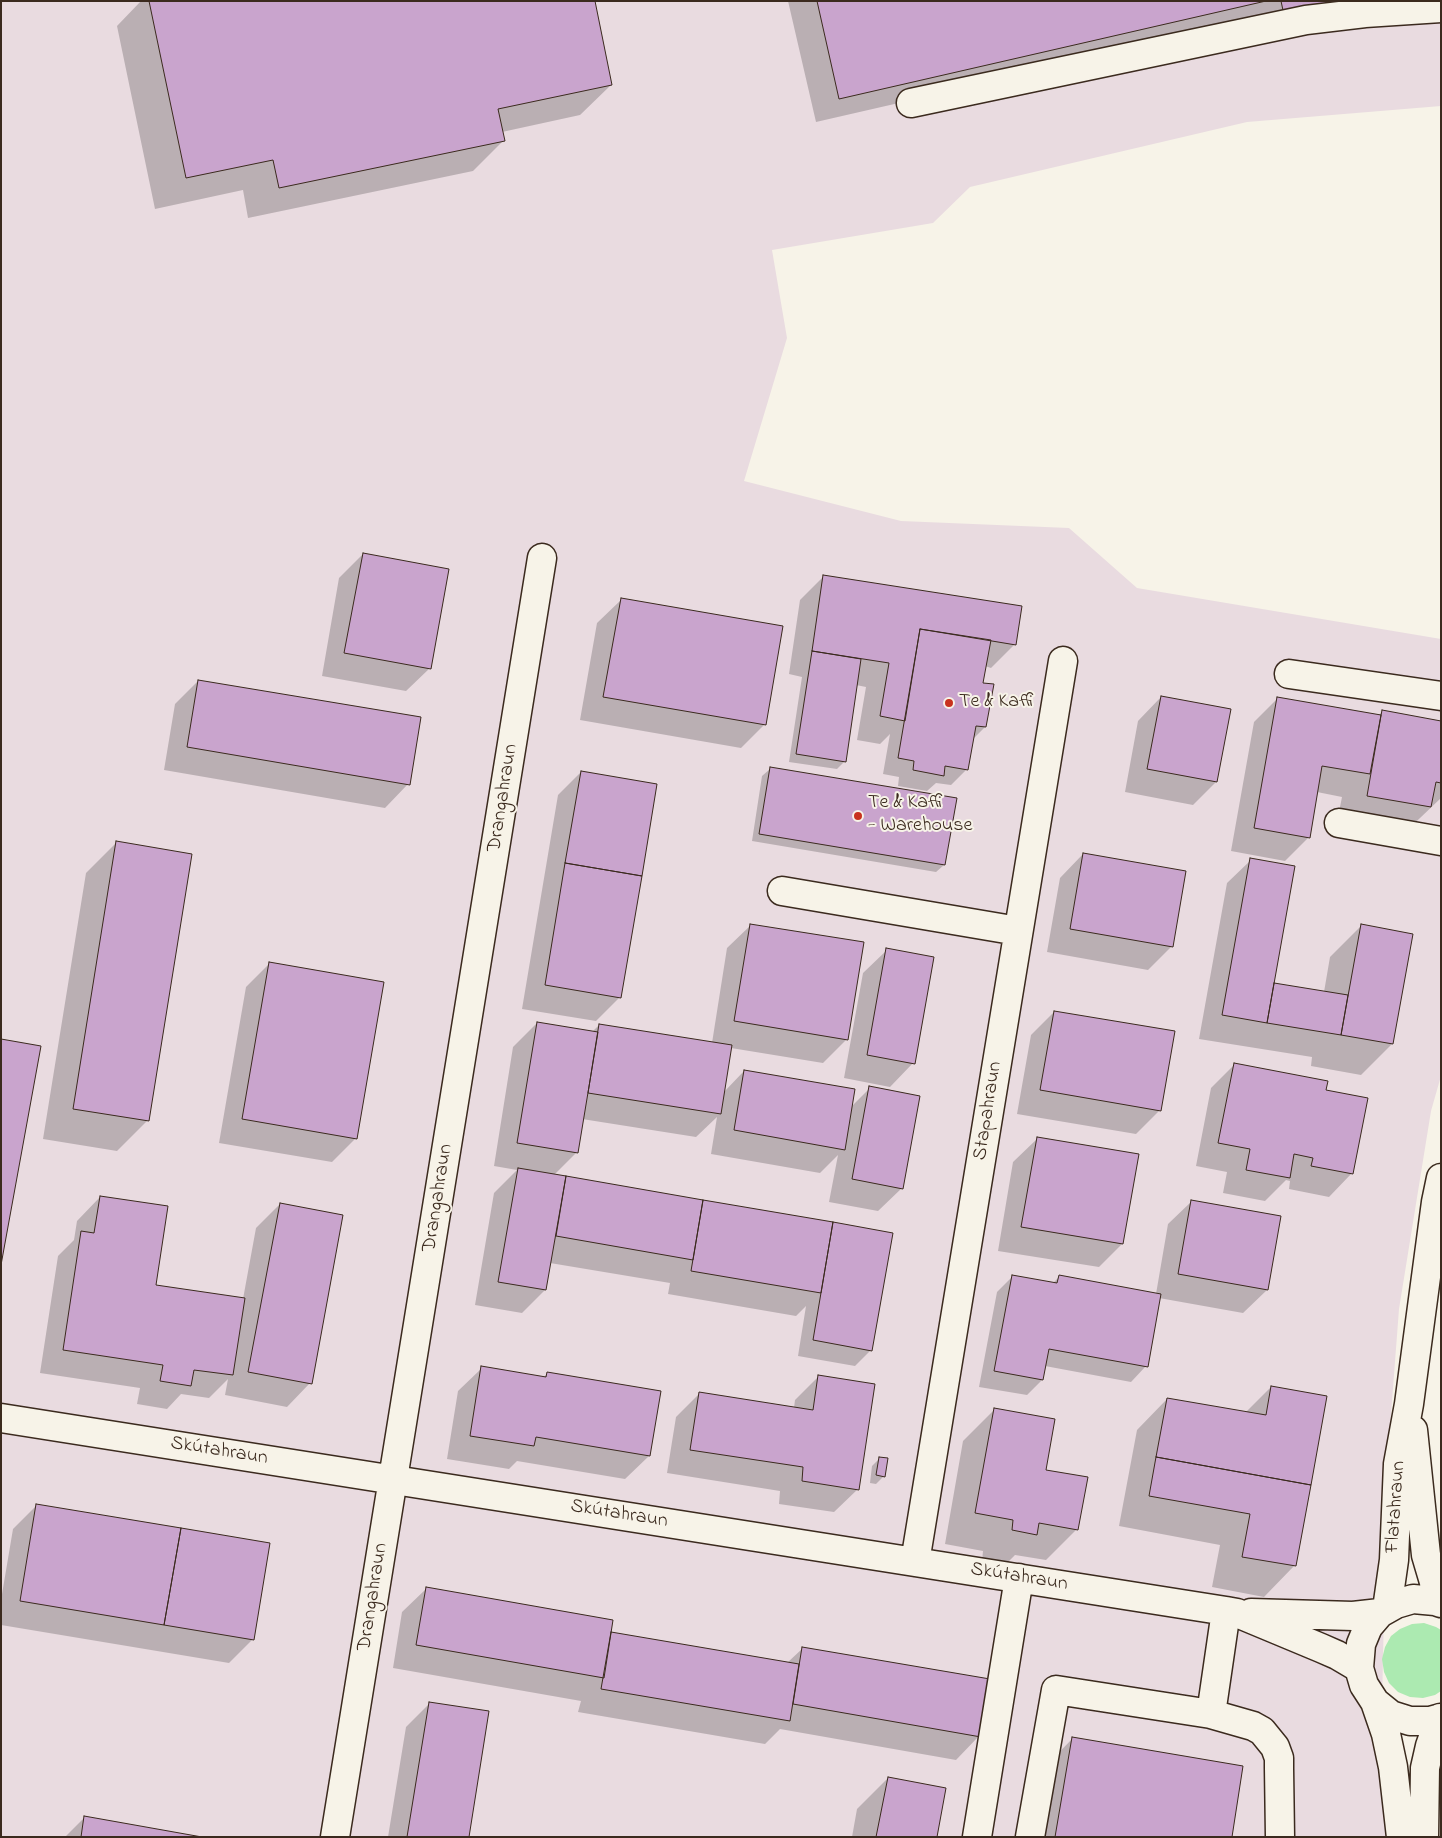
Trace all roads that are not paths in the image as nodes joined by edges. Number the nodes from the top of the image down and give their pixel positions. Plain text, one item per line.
1 (1441, 8) edge
2 (911, 103) dead end
3 (542, 558) dead end
4 (1063, 660) dead end
5 (1290, 674) dead end
6 (1441, 696) edge
7 (1339, 823) dead end
8 (1441, 841) edge
9 (782, 891) dead end
10 (1018, 931) junction
11 (1441, 1178) edge
12 (1409, 1404) junction
13 (1, 1418) edge
14 (393, 1480) junction
15 (915, 1562) junction
16 (1019, 1578) junction
17 (1441, 1597) edge
18 (1441, 1603) edge
19 (1384, 1611) junction
20 (1232, 1612) junction
21 (1359, 1668) junction
22 (1375, 1702) junction
23 (1211, 1714) junction
24 (1441, 1718) edge
25 (335, 1837) edge
26 (977, 1837) edge
27 (1030, 1837) edge
28 (1280, 1837) edge
29 (1400, 1837) edge
30 (1424, 1837) edge

1 - 2 street
3 - 14 street, Drangahraun
4 - 10 street, Stapahraun
5 - 6 street
7 - 8 street
9 - 10 street
10 - 15 street, Stapahraun
11 - 12 street, Flatahraun
12 - 17 street, Flatahraun
12 - 19 street, Flatahraun
13 - 14 street, Skútahraun
14 - 15 street, Skútahraun
14 - 25 street, Drangahraun
15 - 16 street, Skútahraun
16 - 20 street, Skútahraun
16 - 26 street
18 - 19 street, Skútahraun
19 - 20 street, Skútahraun
19 - 21 street
20 - 21 street, Skútahraun
20 - 23 street
21 - 22 street
22 - 24 street
22 - 29 street
23 - 27 street
23 - 28 street
24 - 30 street

